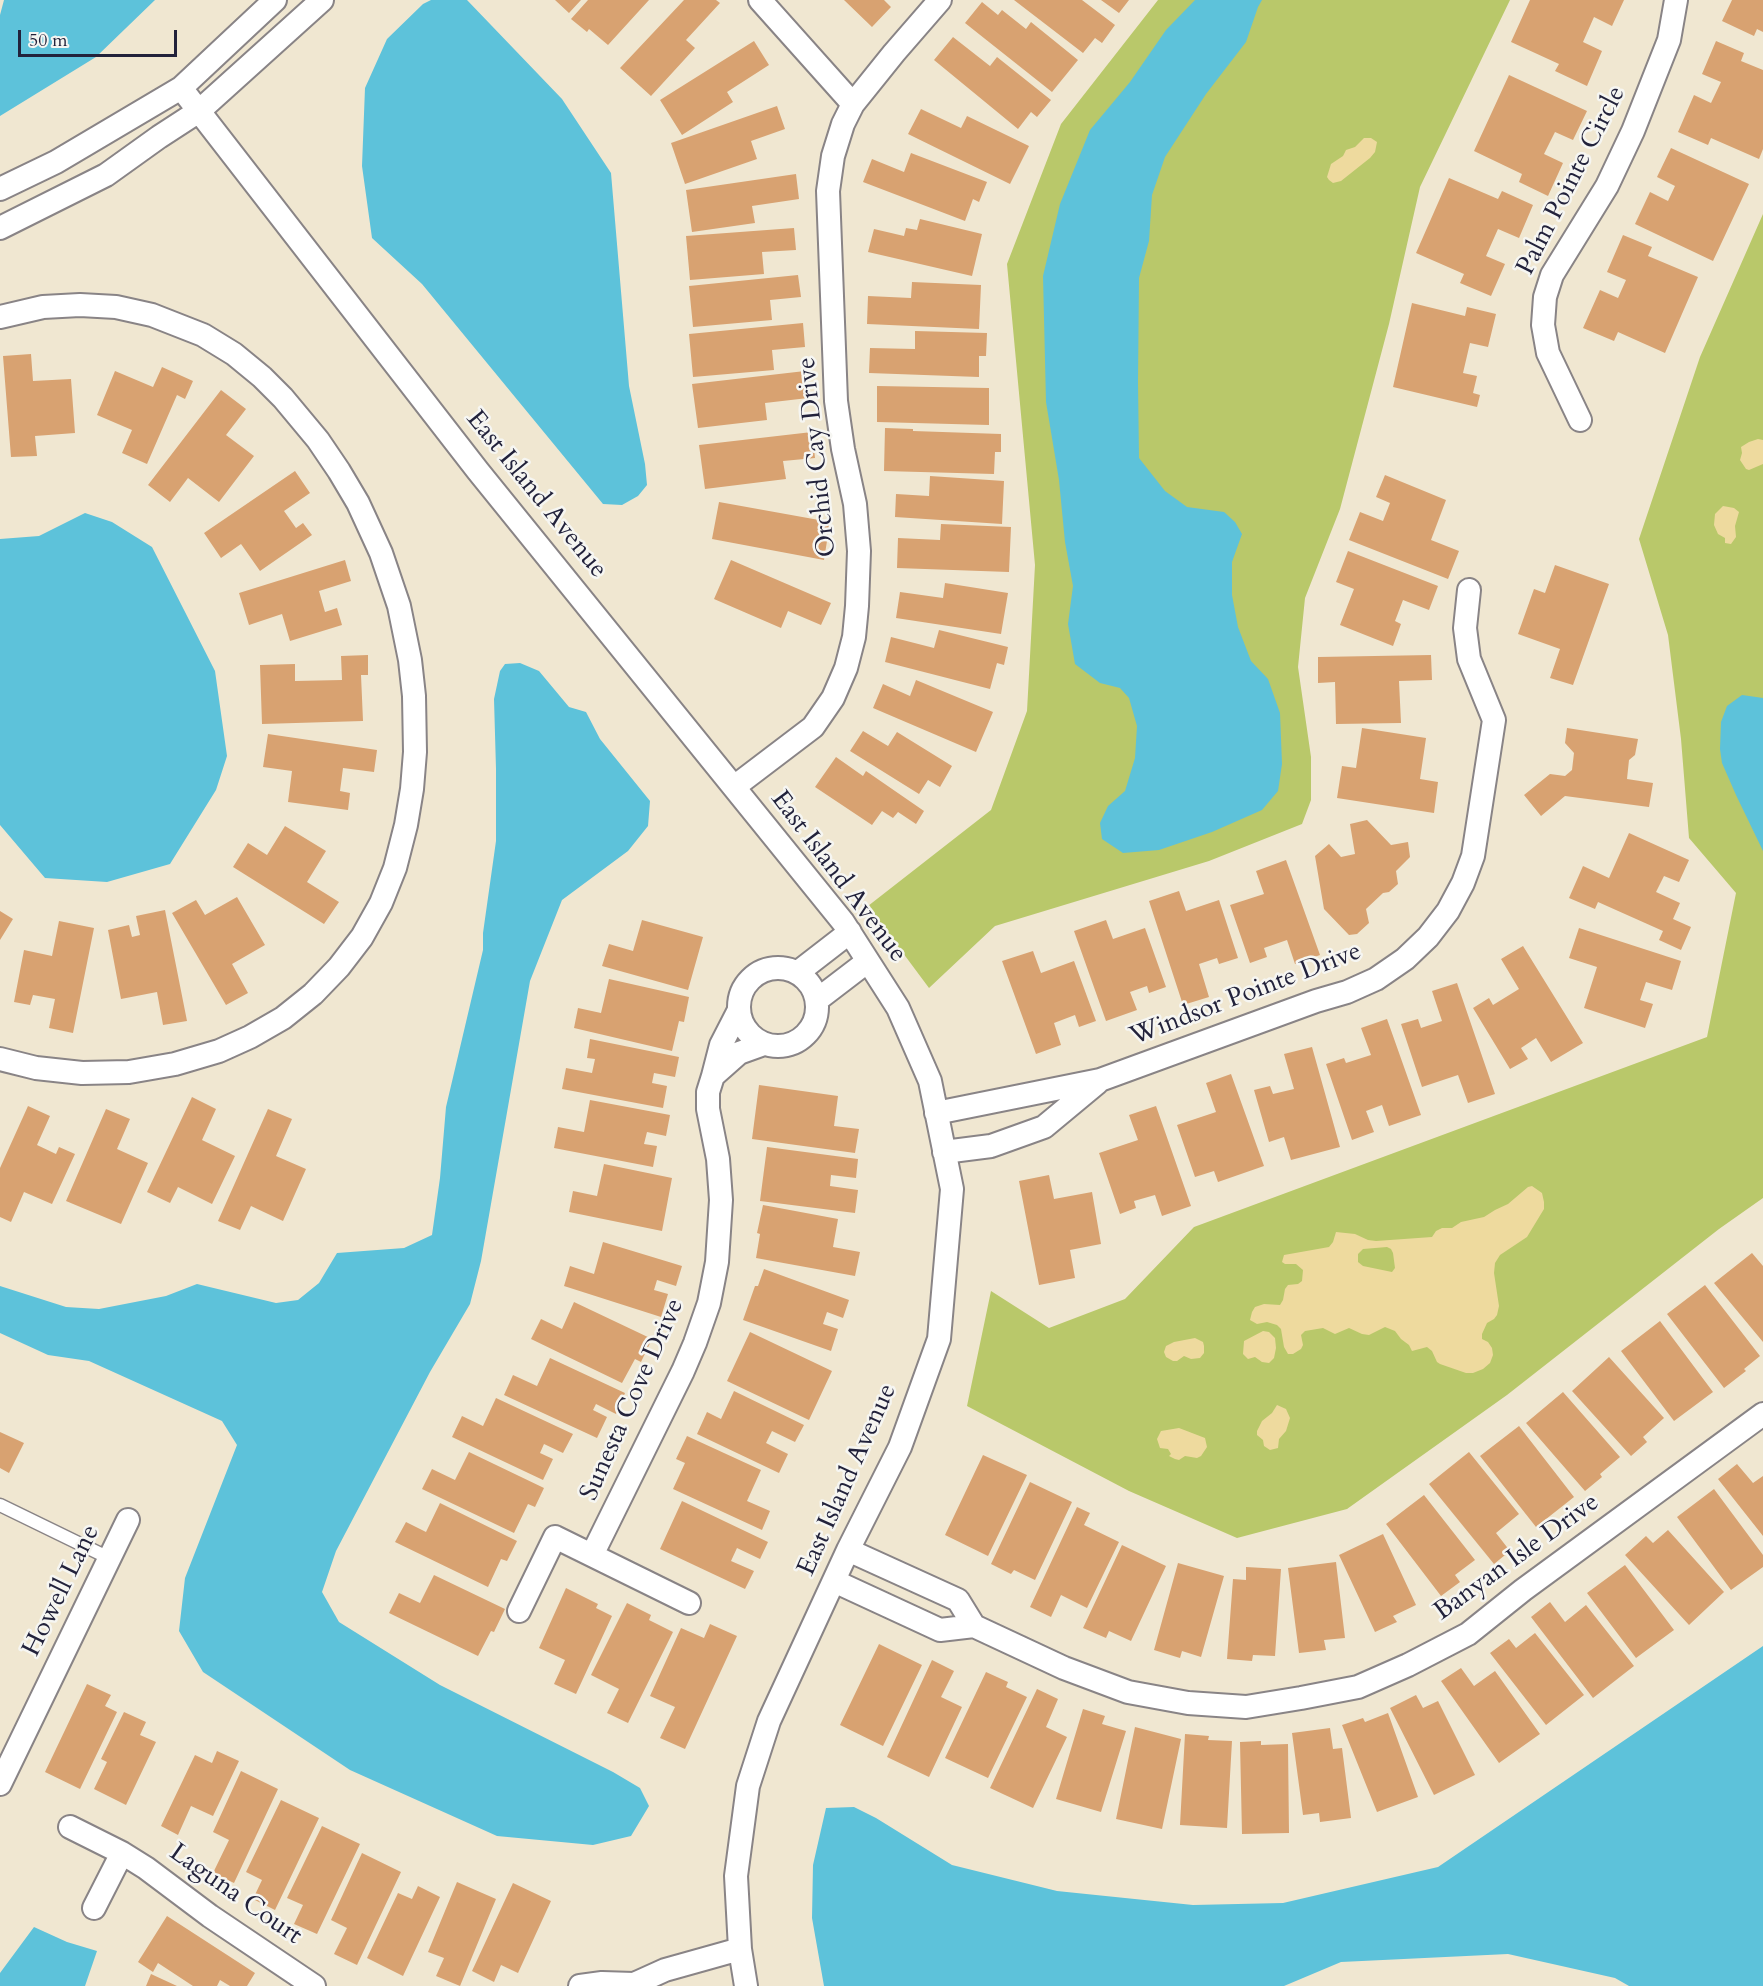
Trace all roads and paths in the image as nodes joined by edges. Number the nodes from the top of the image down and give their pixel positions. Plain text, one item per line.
1 (275, 0) edge
2 (322, 0) edge
3 (760, 0) edge
4 (940, 0) edge
5 (1676, 0) edge
6 (181, 88) junction
7 (853, 104) junction
8 (199, 111) junction
9 (0, 189) edge
10 (0, 228) edge
11 (0, 317) edge
12 (1580, 420) dead end
13 (1469, 590) dead end
14 (734, 787) junction
15 (849, 932) junction
16 (868, 961) junction
17 (797, 973) junction
18 (817, 1000) junction
19 (739, 1010) junction
20 (764, 1044) junction
21 (0, 1059) edge
22 (713, 1076) junction
23 (1100, 1080) junction
24 (936, 1113) junction
25 (944, 1152) junction
26 (1763, 1414) edge
27 (0, 1505) edge
28 (128, 1520) dead end
29 (848, 1550) junction
30 (592, 1556) junction
31 (110, 1558) junction
32 (834, 1581) junction
33 (689, 1603) dead end
34 (519, 1611) dead end
35 (974, 1626) junction
36 (0, 1784) edge
37 (70, 1827) dead end
38 (122, 1853) junction
39 (94, 1908) dead end
40 (740, 1948) junction
41 (300, 1982) edge
42 (634, 1985) edge
43 (580, 1986) edge
44 (746, 1986) edge

1 - 6 street
2 - 8 street
3 - 7 street
4 - 7 street, Orchid Cay Drive
5 - 12 street, Palm Pointe Circle
6 - 8 street, East Island Avenue
6 - 9 street
7 - 14 street, Orchid Cay Drive
8 - 10 street
8 - 14 street, East Island Avenue
11 - 21 street
13 - 23 street, Windsor Pointe Drive
14 - 15 street, East Island Avenue
15 - 16 street, East Island Avenue
15 - 17 street
16 - 18 street
16 - 24 street, East Island Avenue
17 - 18 street
17 - 19 street
18 - 20 street
19 - 20 street
19 - 22 street, Sunesta Cove Drive
20 - 22 street
22 - 30 street, Sunesta Cove Drive
23 - 24 street, Windsor Pointe Drive
23 - 25 street, Windsor Pointe Drive
24 - 25 street, East Island Avenue
25 - 29 street, East Island Avenue
26 - 35 street, Banyan Isle Drive
27 - 31 lane
28 - 31 street, Howell Lane
29 - 32 street, East Island Avenue
29 - 35 street
30 - 33 street
30 - 34 street
31 - 36 street, Howell Lane
32 - 35 street
32 - 40 street, East Island Avenue
37 - 38 street, Laguna Court
38 - 39 street
38 - 41 street, Laguna Court
40 - 42 street
40 - 44 street, East Island Avenue
42 - 43 street

